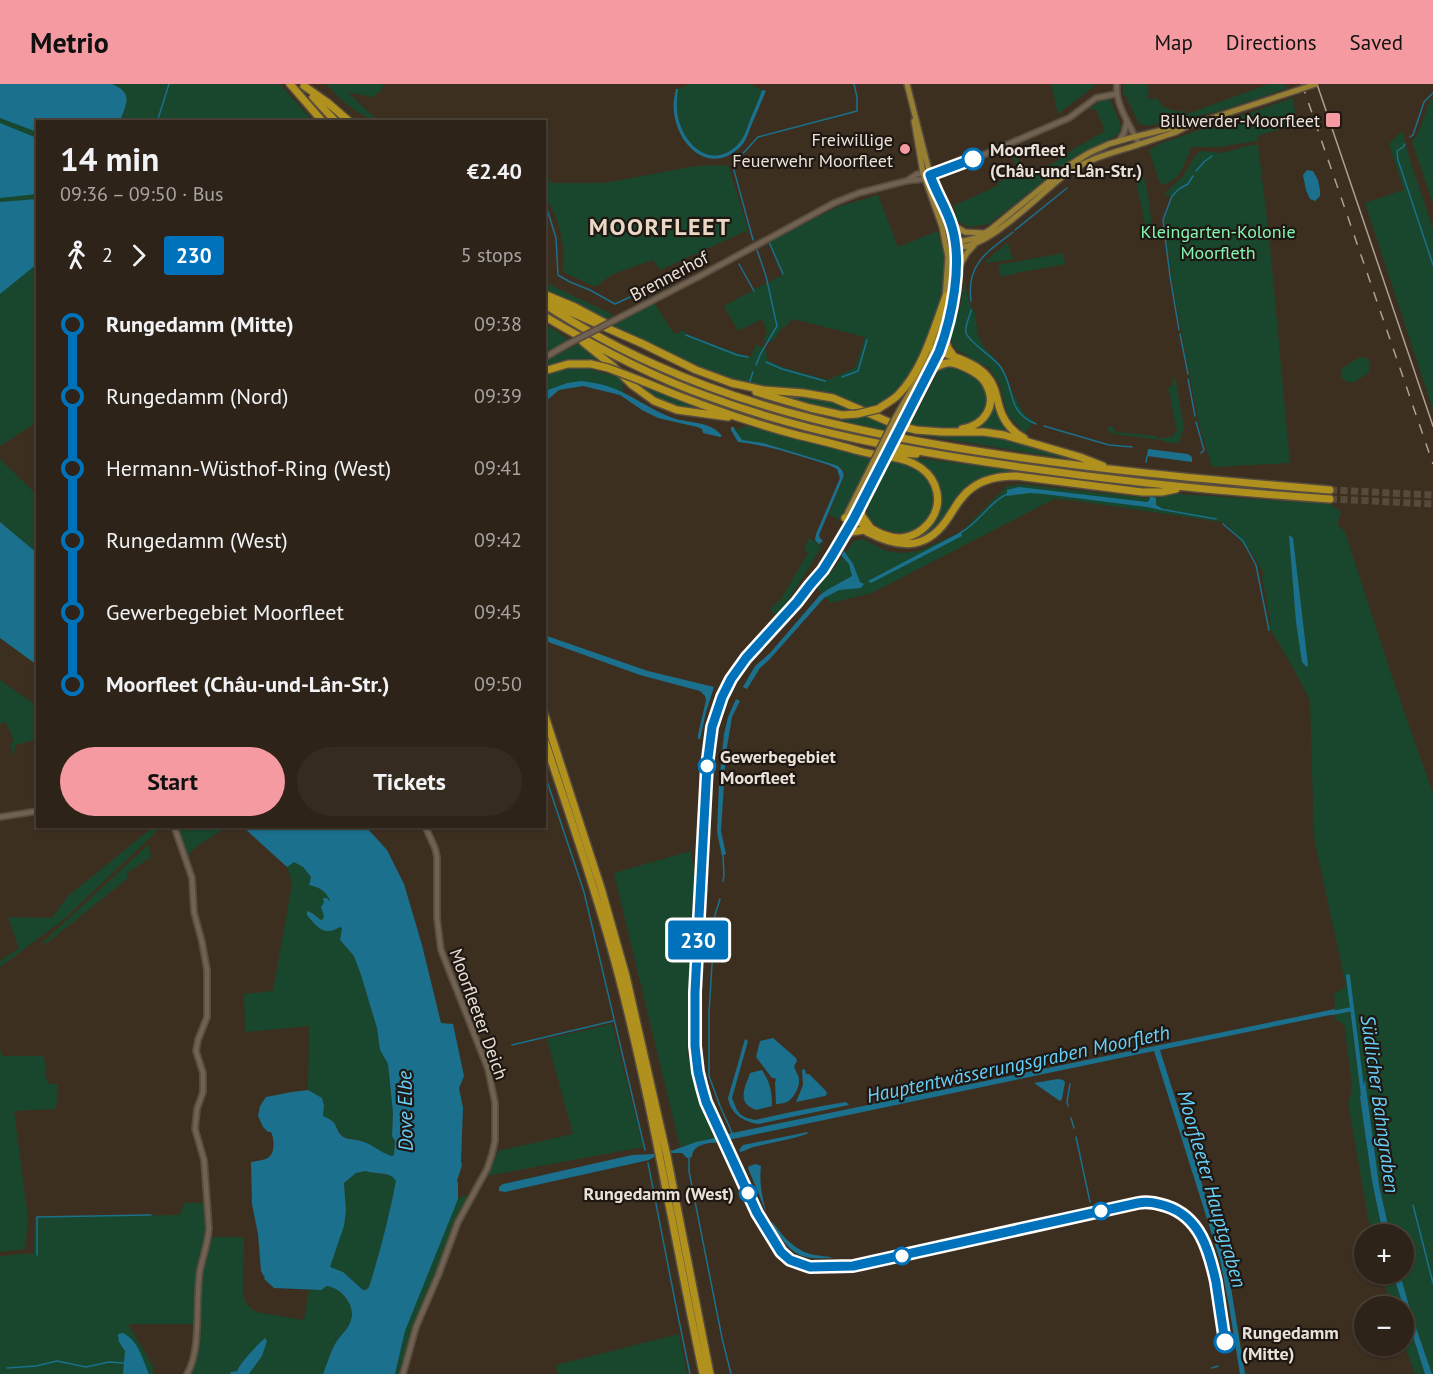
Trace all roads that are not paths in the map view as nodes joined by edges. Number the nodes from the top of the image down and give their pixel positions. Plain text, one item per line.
1 (290, 84) edge
2 (907, 84) edge
3 (1117, 84) edge
4 (1316, 84) edge
5 (303, 85) edge
6 (1116, 94) junction
7 (914, 116) junction
8 (1126, 118) junction
9 (322, 120) edge
10 (334, 120) edge
11 (348, 120) edge
12 (1188, 126) junction
13 (1136, 137) junction
14 (1119, 141) junction
15 (1139, 144) junction
16 (1103, 156) junction
17 (930, 175) junction
18 (924, 176) junction
19 (951, 224) junction
20 (942, 227) junction
21 (985, 233) junction
22 (976, 244) junction
23 (954, 245) junction
24 (948, 257) junction
25 (956, 274) junction
26 (546, 295) edge
27 (946, 296) junction
28 (546, 304) edge
29 (546, 304) edge
30 (546, 317) edge
31 (564, 328) junction
32 (944, 337) junction
33 (643, 344) junction
34 (936, 350) junction
35 (546, 356) edge
36 (955, 358) junction
37 (546, 370) edge
38 (930, 370) junction
39 (731, 383) junction
40 (743, 419) junction
41 (942, 432) junction
42 (1032, 442) junction
43 (851, 448) junction
44 (949, 456) junction
45 (1114, 470) junction
46 (1186, 487) junction
47 (1330, 490) tunnel mouth
48 (1329, 499) tunnel mouth
49 (860, 505) joint
50 (845, 518) joint
51 (867, 529) junction
52 (843, 538) dead end
53 (546, 719) edge
54 (546, 744) edge
55 (36, 811) edge
56 (0, 817) edge
57 (175, 828) edge
58 (426, 828) edge
59 (663, 1153) junction
60 (187, 1374) edge
61 (403, 1374) edge
62 (703, 1374) edge
63 (710, 1374) edge

1 - 9 highway
2 - 7 main road
3 - 6 street
4 - 12 main road, bridge
5 - 10 highway
5 - 11 highway
6 - 8 street
6 - 17 street
7 - 17 main road
7 - 18 main road
8 - 13 street
8 - 14 street
12 - 13 main road
12 - 15 main road
13 - 14 main road
13 - 15 street
13 - 16 main road
14 - 21 main road
15 - 16 main road
16 - 22 main road
17 - 18 street
17 - 19 main road
18 - 20 main road
18 - 35 street, Brennerhof, bridge
19 - 21 main road
19 - 23 main road
20 - 23 main road
20 - 24 main road
21 - 23 main road
22 - 23 main road
22 - 25 main road
23 - 24 main road
23 - 25 main road
24 - 27 main road
25 - 32 main road
26 - 33 highway
27 - 34 main road
27 - 39 highway, bridge
28 - 33 highway
29 - 45 highway
30 - 31 highway
31 - 40 highway
31 - 44 highway
32 - 34 main road
32 - 36 highway
33 - 39 highway
34 - 36 highway
34 - 38 main road
34 - 50 main road, bridge
36 - 42 highway
37 - 40 highway, bridge
38 - 41 highway
38 - 49 main road, bridge
39 - 41 highway
40 - 43 highway
41 - 42 highway
42 - 45 highway
43 - 44 highway
43 - 51 highway
44 - 46 highway
45 - 47 highway
46 - 48 highway
46 - 51 highway
49 - 51 highway
50 - 51 highway
51 - 52 highway
53 - 59 highway
54 - 59 highway
55 - 56 street
57 - 60 street
58 - 61 street, Moorfleeter Deich
59 - 62 highway
59 - 63 highway

